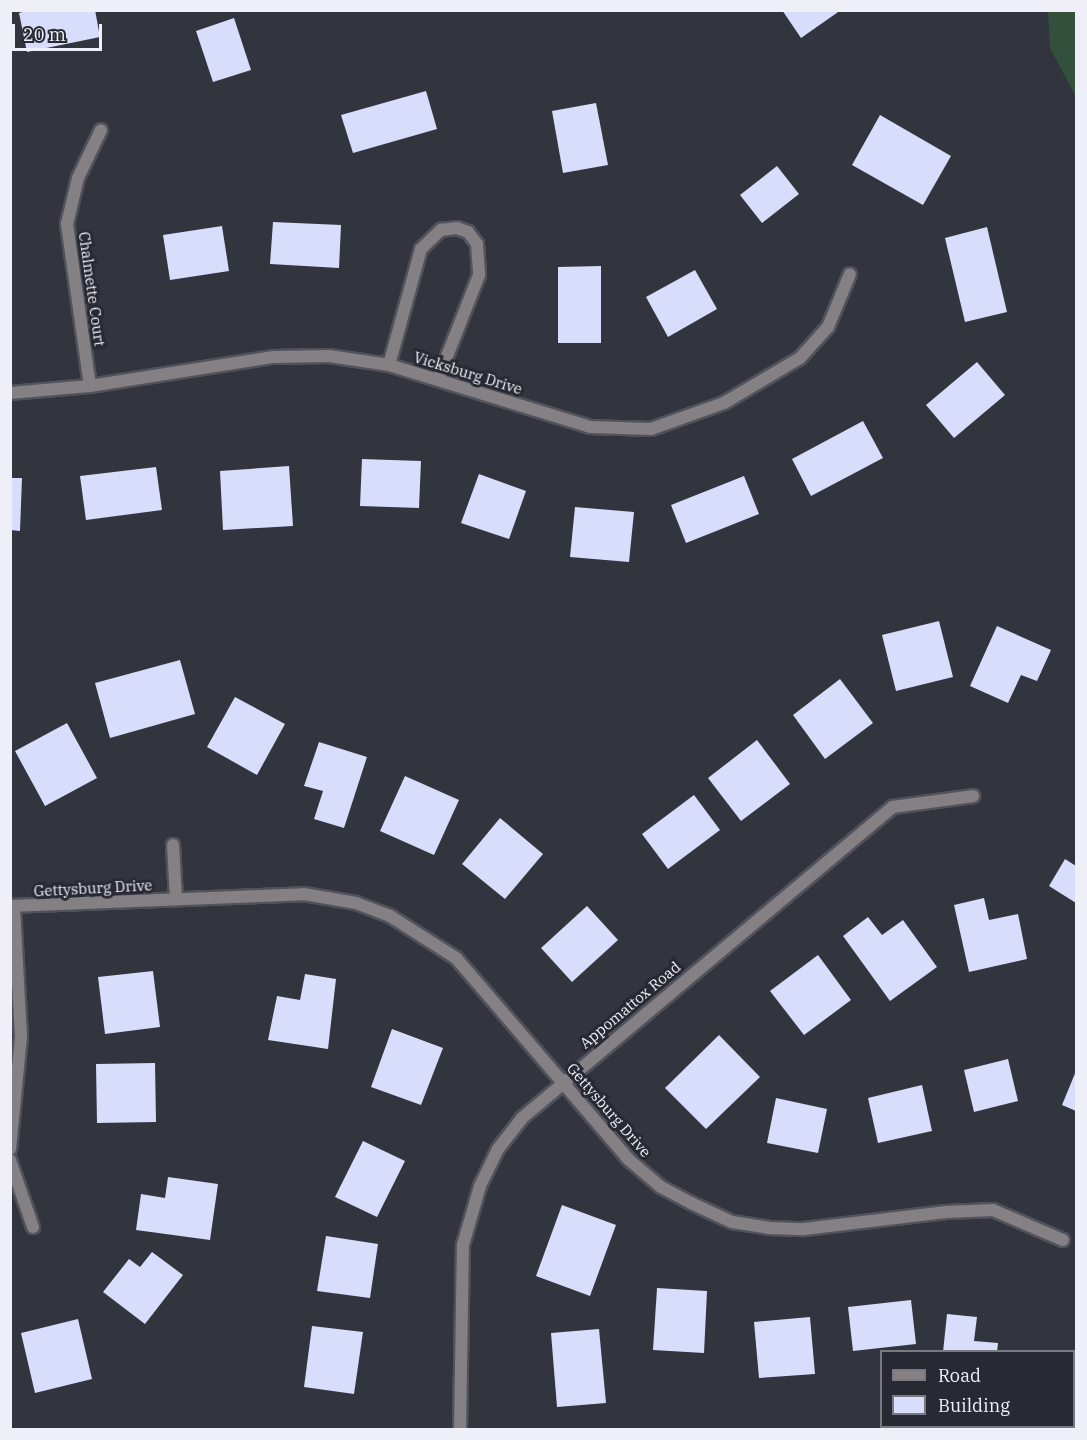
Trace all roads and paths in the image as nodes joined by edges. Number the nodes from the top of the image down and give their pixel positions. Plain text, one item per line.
1 (101, 130) dead end
2 (850, 274) dead end
3 (389, 364) junction
4 (438, 379) junction
5 (90, 386) junction
6 (10, 393) edge
7 (973, 796) dead end
8 (173, 845) dead end
9 (176, 899) junction
10 (12, 906) edge
11 (563, 1080) junction
12 (10, 1149) edge
13 (10, 1160) edge
14 (33, 1227) dead end
15 (1063, 1240) dead end
16 (460, 1430) edge

1 - 5 street, Chalmette Court
2 - 4 street, Vicksburg Drive
3 - 4 street, Vicksburg Drive
3 - 4 street
3 - 5 street, Vicksburg Drive
5 - 6 street, Vicksburg Drive
7 - 11 street, Appomattox Road
8 - 9 street
9 - 10 street, Gettysburg Drive
9 - 11 street, Gettysburg Drive
10 - 12 street
11 - 15 street, Gettysburg Drive
11 - 16 street, Appomattox Road
13 - 14 street

